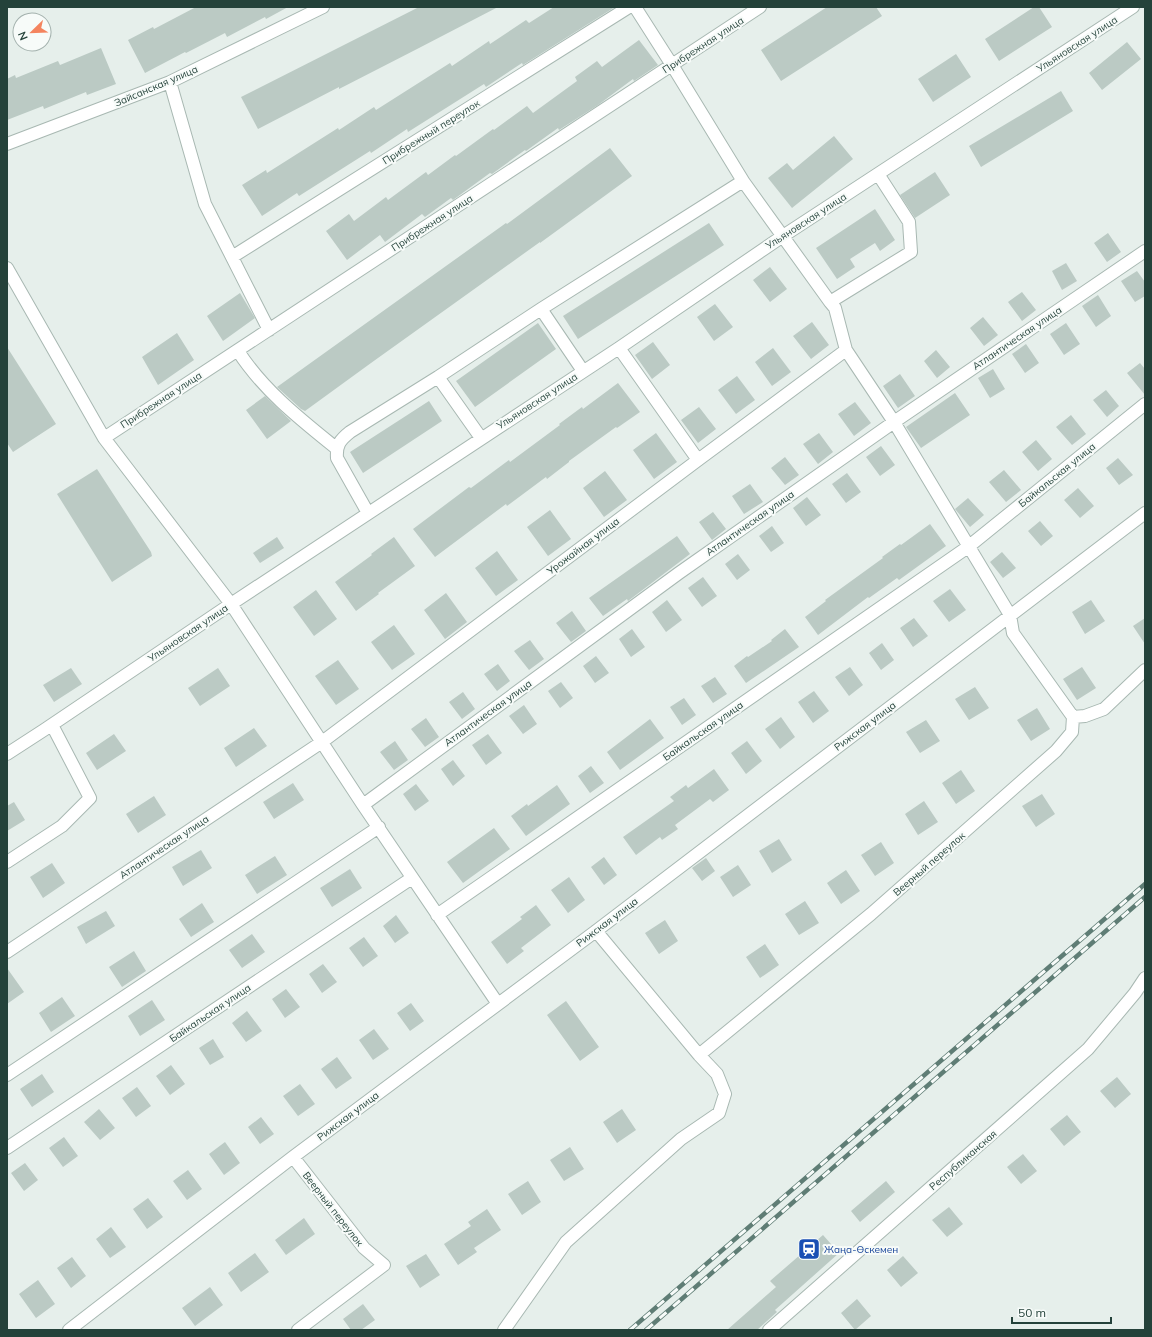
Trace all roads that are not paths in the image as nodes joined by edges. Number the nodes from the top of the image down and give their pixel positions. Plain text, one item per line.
1 (323, 7) edge
2 (629, 7) edge
3 (635, 7) edge
4 (760, 7) edge
5 (1133, 7) edge
6 (672, 65) junction
7 (170, 82) junction
8 (7, 144) edge
9 (878, 174) junction
10 (743, 181) junction
11 (783, 236) junction
12 (1145, 251) edge
13 (232, 257) junction
14 (7, 268) edge
15 (830, 302) junction
16 (541, 309) junction
17 (269, 330) junction
18 (619, 348) junction
19 (846, 350) junction
20 (238, 351) junction
21 (583, 371) junction
22 (438, 377) junction
23 (1145, 404) edge
24 (894, 422) junction
25 (104, 438) junction
26 (481, 438) junction
27 (336, 448) junction
28 (698, 460) junction
29 (368, 513) junction
30 (1145, 513) edge
31 (968, 547) junction
32 (231, 604) junction
33 (1010, 615) junction
34 (1145, 670) edge
35 (1073, 717) junction
36 (52, 725) junction
37 (322, 742) junction
38 (7, 754) edge
39 (363, 805) junction
40 (379, 827) junction
41 (7, 862) edge
42 (412, 878) junction
43 (437, 915) junction
44 (596, 931) junction
45 (7, 952) edge
46 (1145, 978) edge
47 (498, 1004) junction
48 (699, 1055) junction
49 (7, 1075) edge
50 (7, 1148) edge
51 (293, 1158) junction
52 (69, 1330) edge
53 (298, 1330) edge
54 (504, 1330) edge
55 (769, 1330) edge

1 - 7 street, Зайсанская улица
2 - 13 street, Прибрежный переулок
3 - 6 street
4 - 6 street, Прибрежная улица
5 - 9 street, Ульяновская улица
6 - 10 street
6 - 17 street, Прибрежная улица
7 - 8 street, Зайсанская улица
7 - 13 street
9 - 11 street, Ульяновская улица
9 - 15 street
10 - 11 street
10 - 16 street
11 - 15 street
11 - 18 street, Ульяновская улица
12 - 24 street, Атлантическая улица
13 - 17 street
14 - 25 street
15 - 19 street
16 - 21 street
16 - 22 street
17 - 20 street, Прибрежная улица
18 - 21 street, Ульяновская улица
18 - 28 street
19 - 24 street
19 - 28 street, Урожайная улица
20 - 25 street, Прибрежная улица
20 - 27 street
21 - 26 street, Ульяновская улица
22 - 26 street
22 - 27 street
23 - 31 street, Байкальская улица
24 - 31 street
24 - 39 street, Атлантическая улица
25 - 32 street
26 - 29 street, Ульяновская улица
27 - 29 street
28 - 37 street, Урожайная улица
29 - 32 street, Ульяновская улица
30 - 33 street, Рижская улица
31 - 33 street
31 - 43 street, Байкальская улица
32 - 36 street, Ульяновская улица
32 - 37 street
33 - 35 street
33 - 44 street, Рижская улица
34 - 35 street
35 - 48 street, Веерный переулок
36 - 38 street, Ульяновская улица
36 - 41 street
37 - 39 street
37 - 45 street, Атлантическая улица
39 - 40 street
40 - 42 street
40 - 49 street
42 - 43 street
42 - 50 street, Байкальская улица
43 - 47 street
44 - 47 street, Рижская улица
44 - 48 street
46 - 55 street, Республиканская
47 - 51 street, Рижская улица
48 - 54 street
51 - 52 street, Рижская улица
51 - 53 street, Веерный переулок

